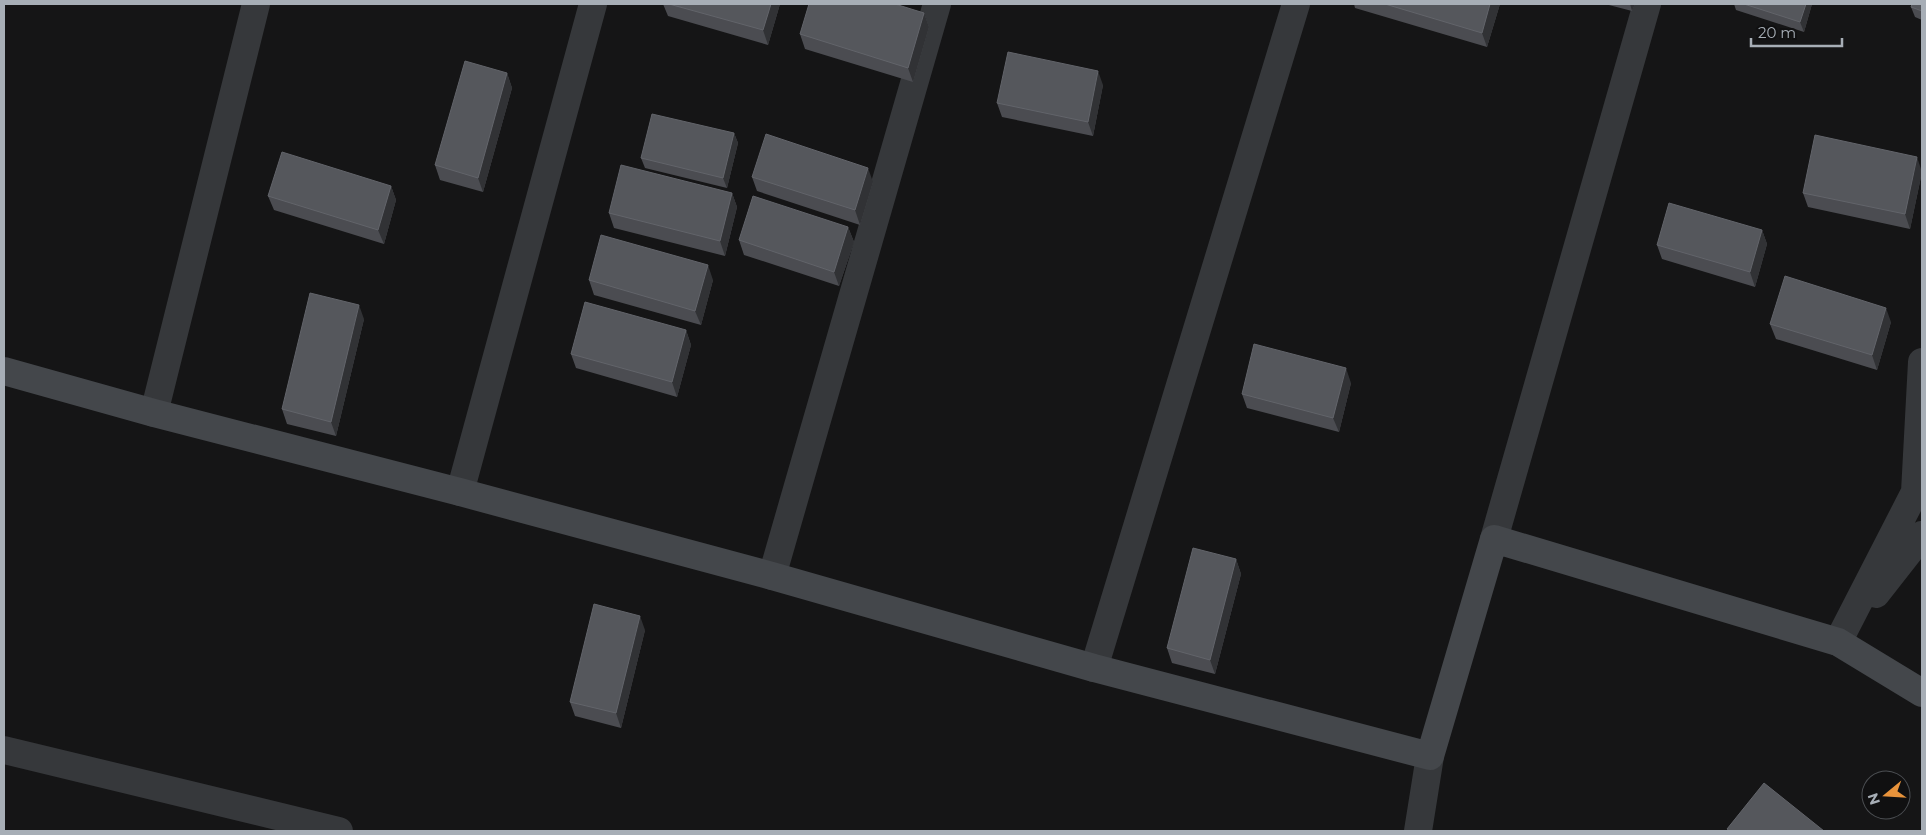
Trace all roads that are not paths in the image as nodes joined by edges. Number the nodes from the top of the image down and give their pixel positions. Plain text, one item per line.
1 (256, 4) edge
2 (593, 4) edge
3 (937, 4) edge
4 (1296, 4) edge
5 (1647, 4) edge
6 (1922, 362) edge
7 (4, 371) edge
8 (154, 413) junction
9 (460, 492) junction
10 (1922, 536) edge
11 (1494, 539) junction
12 (772, 576) junction
13 (1838, 642) junction
14 (1094, 668) junction
15 (1922, 693) edge
16 (4, 750) edge
17 (1430, 756) junction
18 (339, 831) edge
19 (1418, 831) edge

1 - 8 street
2 - 9 street
3 - 12 street
4 - 14 street
5 - 11 street
6 - 13 street
7 - 8 street
8 - 9 street
9 - 12 street
10 - 13 street
11 - 13 street
11 - 17 street
12 - 14 street
13 - 15 street
14 - 17 street
16 - 18 street
17 - 19 street

